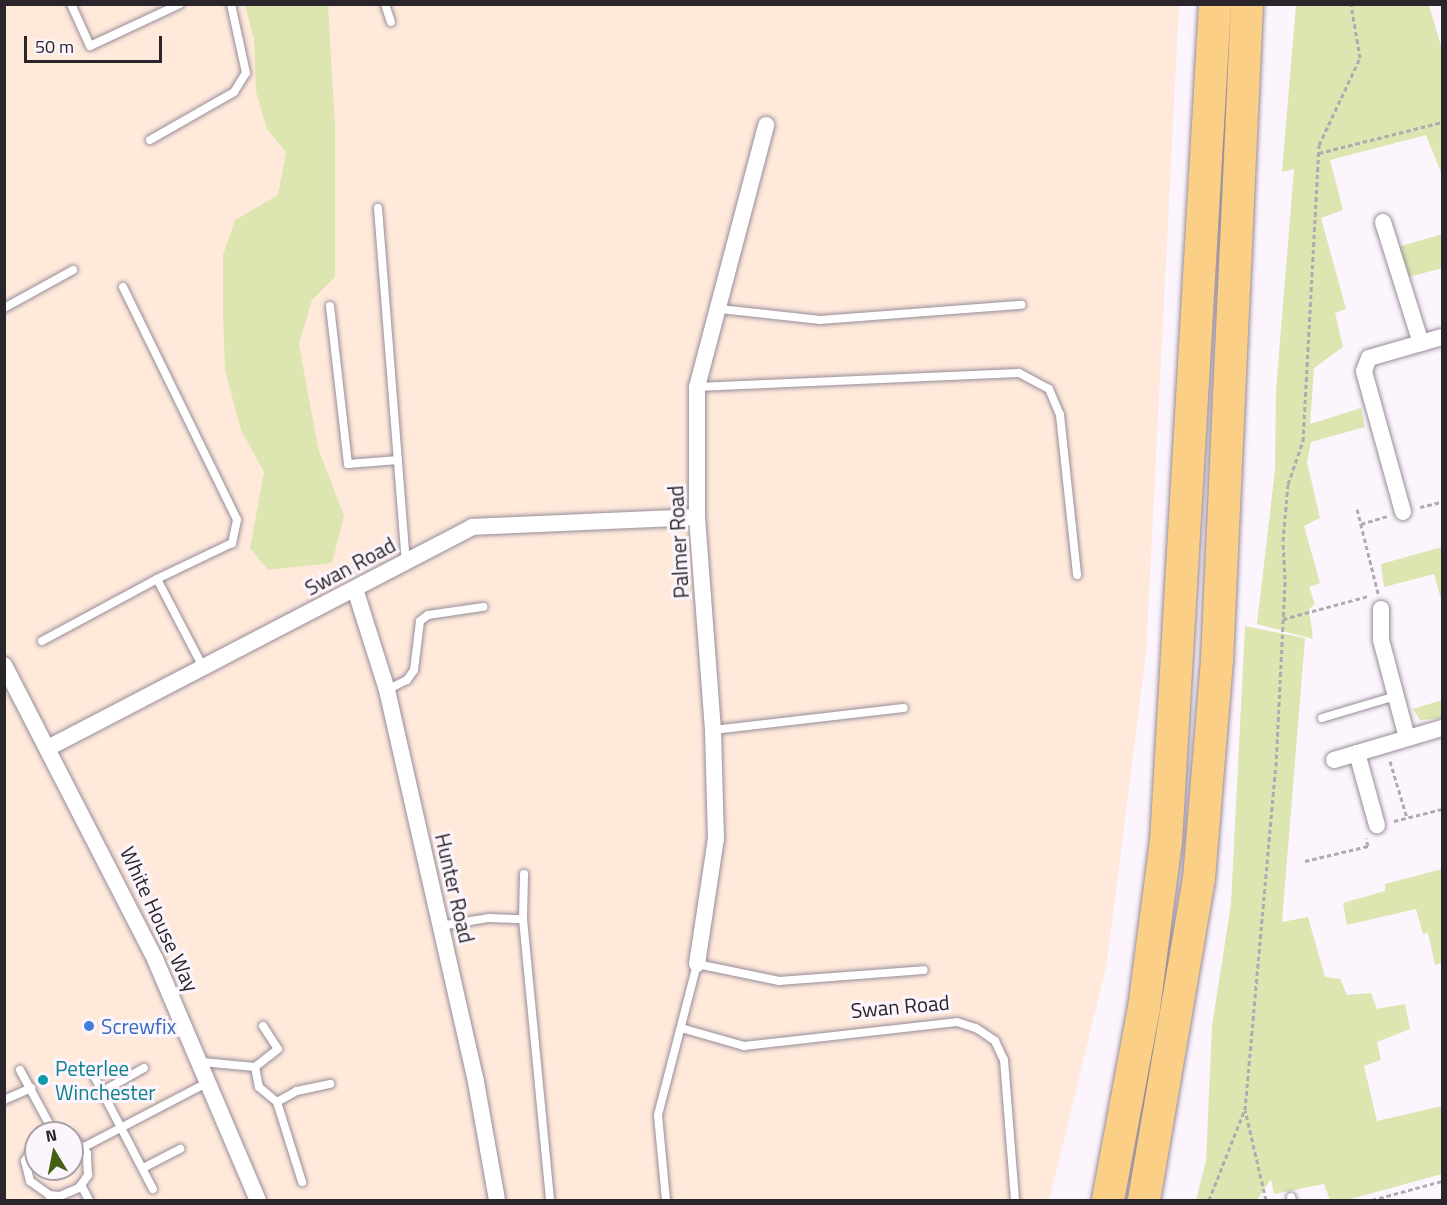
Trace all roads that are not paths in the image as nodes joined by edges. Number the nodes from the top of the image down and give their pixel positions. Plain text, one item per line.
1 (71, 4) edge
2 (180, 4) edge
3 (231, 4) edge
4 (385, 4) edge
5 (1215, 4) edge
6 (1247, 4) edge
7 (391, 22) dead end
8 (766, 125) dead end
9 (150, 140) dead end
10 (378, 208) dead end
11 (1383, 222) dead end
12 (73, 270) dead end
13 (123, 287) dead end
14 (1022, 305) dead end
15 (330, 306) dead end
16 (4, 308) edge
17 (720, 309) junction
18 (1443, 337) edge
19 (1421, 343) junction
20 (697, 387) junction
21 (398, 460) junction
22 (1403, 512) dead end
23 (697, 517) junction
24 (406, 562) junction
25 (1077, 575) dead end
26 (157, 579) junction
27 (355, 589) junction
28 (483, 607) dead end
29 (1381, 609) dead end
30 (42, 641) dead end
31 (4, 665) edge
32 (204, 669) junction
33 (387, 690) junction
34 (1396, 696) junction
35 (904, 708) dead end
36 (1322, 718) dead end
37 (1443, 728) edge
38 (713, 730) junction
39 (1407, 738) junction
40 (48, 748) junction
41 (1357, 753) junction
42 (1334, 760) dead end
43 (1377, 825) dead end
44 (524, 874) dead end
45 (523, 919) junction
46 (440, 926) junction
47 (697, 964) junction
48 (924, 970) dead end
49 (263, 1026) dead end
50 (681, 1028) junction
51 (202, 1062) junction
52 (255, 1067) junction
53 (144, 1068) dead end
54 (20, 1070) dead end
55 (92, 1072) dead end
56 (210, 1081) junction
57 (330, 1084) dead end
58 (31, 1088) junction
59 (102, 1091) junction
60 (4, 1100) edge
61 (277, 1102) junction
62 (48, 1121) edge
63 (123, 1127) junction
64 (84, 1147) joint
65 (180, 1149) dead end
66 (143, 1168) junction
67 (84, 1177) edge
68 (32, 1181) edge
69 (83, 1181) edge
70 (302, 1182) dead end
71 (81, 1185) junction
72 (153, 1189) dead end
73 (48, 1198) edge
74 (550, 1199) dead end
75 (89, 1200) edge
76 (258, 1200) edge
77 (497, 1200) edge
78 (666, 1200) edge
79 (1015, 1200) edge
80 (1108, 1200) edge
81 (1144, 1200) edge

1 - 2 lane
3 - 9 lane
4 - 7 lane
5 - 80 highway
6 - 81 highway
8 - 17 street, Palmer Road
10 - 21 lane
11 - 19 street
12 - 16 lane
13 - 26 lane
14 - 17 lane
15 - 21 lane
17 - 20 street, Palmer Road
18 - 19 street
19 - 22 street
20 - 23 street, Palmer Road
20 - 25 lane
21 - 24 lane
23 - 24 street, Swan Road
23 - 38 street, Palmer Road
24 - 27 street, Swan Road
26 - 30 lane
26 - 32 lane
27 - 32 street, Swan Road
27 - 33 street, Hunter Road
28 - 33 lane
29 - 34 street
31 - 40 street, White House Way
32 - 40 street, Swan Road
33 - 46 street, Hunter Road
34 - 36 lane
34 - 39 street
35 - 38 lane
37 - 39 street
38 - 47 street, Palmer Road
39 - 41 street
40 - 51 street, White House Way
41 - 42 street
41 - 43 street
44 - 45 lane
45 - 46 lane
45 - 74 lane
46 - 77 street, Hunter Road
47 - 48 lane
47 - 50 lane
49 - 52 lane
50 - 78 lane
50 - 79 lane, Swan Road
51 - 52 lane
51 - 56 street, White House Way
52 - 61 lane
53 - 59 lane
54 - 58 lane
55 - 59 lane
56 - 63 lane
56 - 76 street, White House Way
57 - 61 lane
58 - 60 lane
58 - 62 lane
59 - 63 lane
61 - 70 lane
63 - 64 lane
63 - 66 lane
64 - 67 lane
65 - 66 lane
66 - 72 lane
68 - 73 lane
69 - 71 lane
71 - 73 lane
71 - 75 lane

